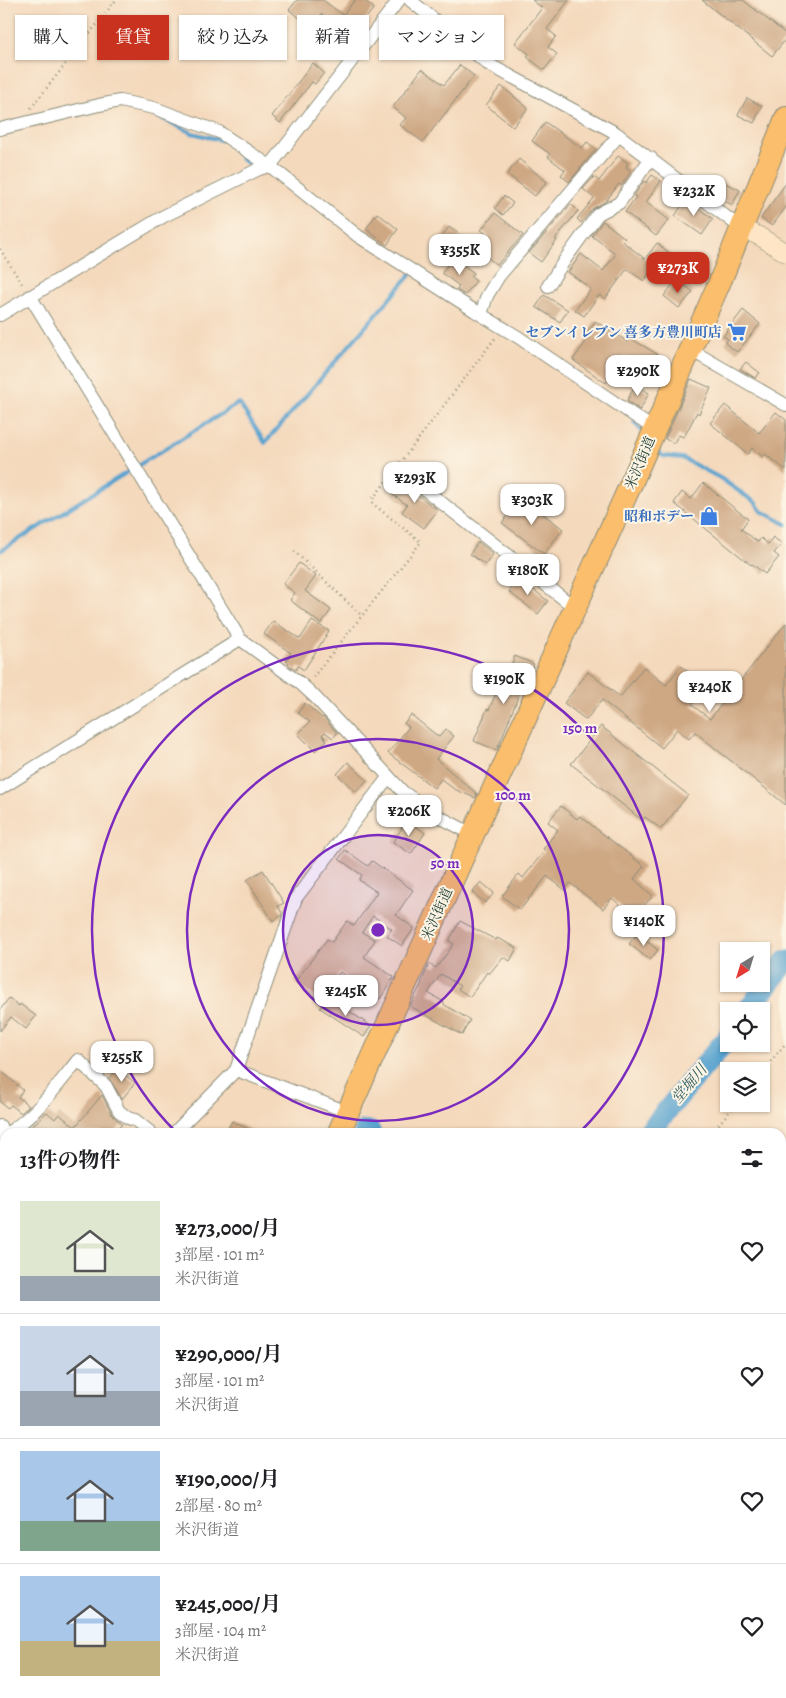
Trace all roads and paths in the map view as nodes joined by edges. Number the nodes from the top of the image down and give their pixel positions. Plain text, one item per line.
1 (116, 0) edge
2 (399, 0) edge
3 (410, 0) edge
4 (786, 118) edge
5 (18, 125) junction
6 (0, 129) edge
7 (618, 135) junction
8 (651, 158) junction
9 (270, 166) junction
10 (741, 228) junction
11 (0, 249) edge
12 (786, 253) edge
13 (548, 286) dead end
14 (30, 296) junction
15 (482, 314) junction
16 (0, 315) edge
17 (503, 328) junction
18 (689, 350) junction
19 (786, 405) edge
20 (654, 429) junction
21 (422, 488) dead end
22 (294, 551) dead end
23 (574, 607) junction
24 (362, 616) junction
25 (240, 639) junction
26 (305, 687) junction
27 (387, 779) dead end
28 (0, 789) edge
29 (472, 834) junction
30 (786, 1043) edge
31 (770, 1062) edge
32 (236, 1070) junction
33 (348, 1112) junction
34 (729, 1112) edge
35 (15, 1128) edge
36 (145, 1128) edge
37 (179, 1128) edge
38 (340, 1128) edge
39 (715, 1128) edge

1 - 5 path
2 - 9 street
3 - 7 street
4 - 10 highway, 米沢街道
5 - 6 street
5 - 9 street
7 - 8 street
7 - 15 street
8 - 10 street
8 - 13 street
9 - 14 street
9 - 15 street
10 - 12 street
10 - 18 highway, 米沢街道
11 - 14 path
14 - 16 street
14 - 25 street
15 - 17 street
17 - 20 street
17 - 24 path
18 - 19 street
18 - 20 highway, 米沢街道
20 - 23 highway, 米沢街道
21 - 23 street
22 - 24 path
23 - 29 highway, 米沢街道
24 - 26 path
25 - 26 street
25 - 28 street
26 - 29 street
27 - 32 street
29 - 33 highway, 米沢街道
30 - 31 path
32 - 33 street
32 - 37 street
33 - 38 highway, 米沢街道
34 - 39 path
35 - 36 street

